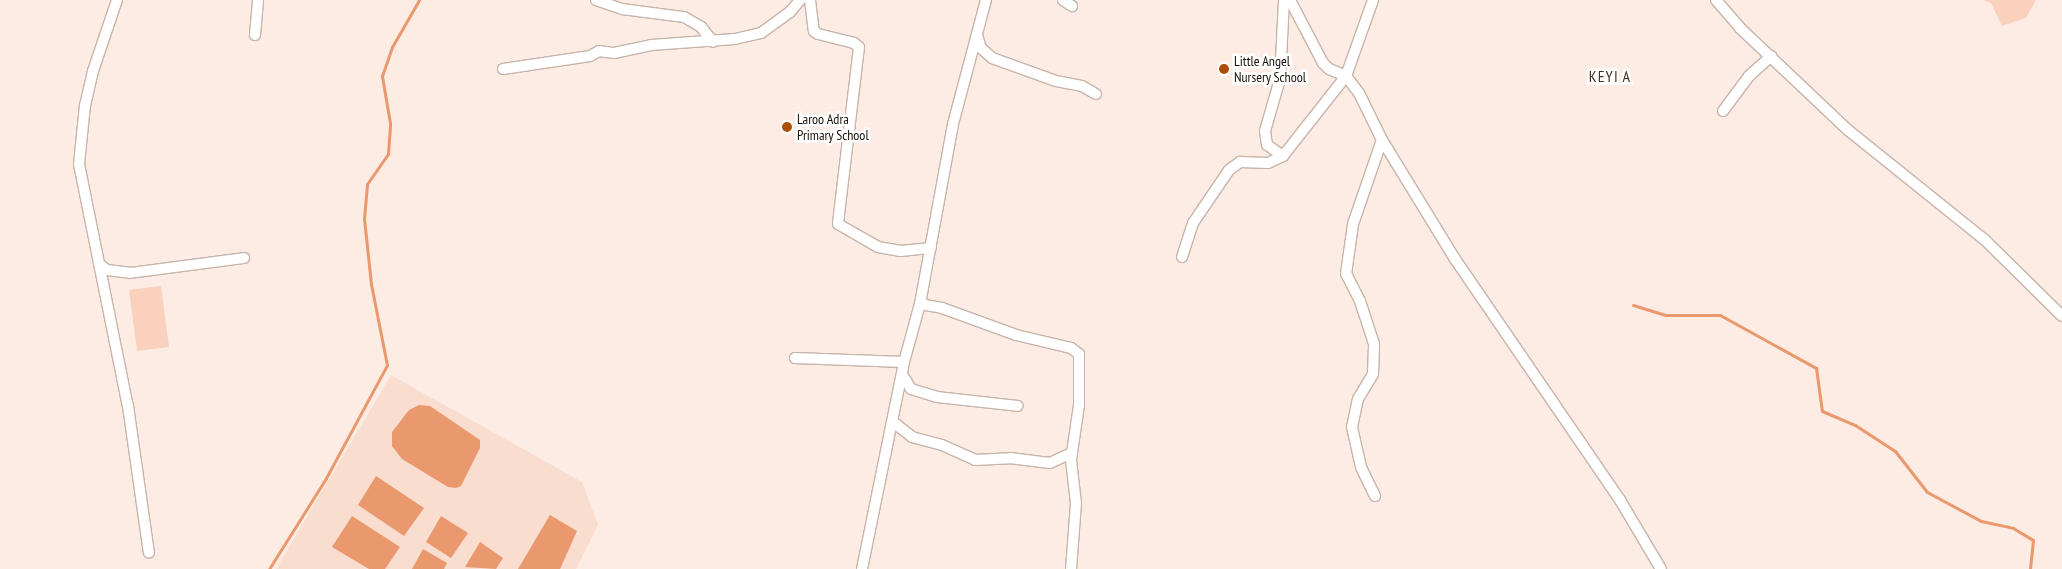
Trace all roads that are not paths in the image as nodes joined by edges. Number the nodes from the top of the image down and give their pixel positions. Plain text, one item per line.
1 (117, 0) edge
2 (258, 0) edge
3 (596, 0) edge
4 (800, 0) edge
5 (810, 0) edge
6 (986, 0) edge
7 (1284, 0) edge
8 (1290, 0) edge
9 (1373, 0) edge
10 (1716, 0) edge
11 (976, 34) junction
12 (255, 35) dead end
13 (713, 42) junction
14 (1771, 56) junction
15 (503, 69) dead end
16 (1346, 76) junction
17 (1096, 94) dead end
18 (1723, 112) dead end
19 (1382, 140) junction
20 (1283, 156) junction
21 (931, 248) junction
22 (1182, 257) dead end
23 (244, 258) dead end
24 (99, 264) junction
25 (920, 304) junction
26 (2062, 316) edge
27 (795, 358) dead end
28 (904, 362) junction
29 (902, 374) junction
30 (1018, 406) dead end
31 (893, 422) junction
32 (1071, 454) junction
33 (1375, 496) dead end
34 (149, 553) dead end
35 (862, 569) edge
36 (1071, 569) edge
37 (1661, 569) edge

1 - 24 street
2 - 12 street
3 - 13 street
4 - 13 street
5 - 21 street
6 - 11 street
7 - 20 street
8 - 16 street
9 - 16 street
10 - 14 street
11 - 17 street
11 - 21 street
13 - 15 street
14 - 18 street
14 - 26 street
16 - 19 street
16 - 20 street
19 - 33 street
19 - 37 street
20 - 22 street
21 - 25 street
23 - 24 street
24 - 34 street
25 - 28 street
25 - 32 street
27 - 28 street
28 - 29 street
29 - 30 street
29 - 31 street
31 - 32 street
31 - 35 street
32 - 36 street

